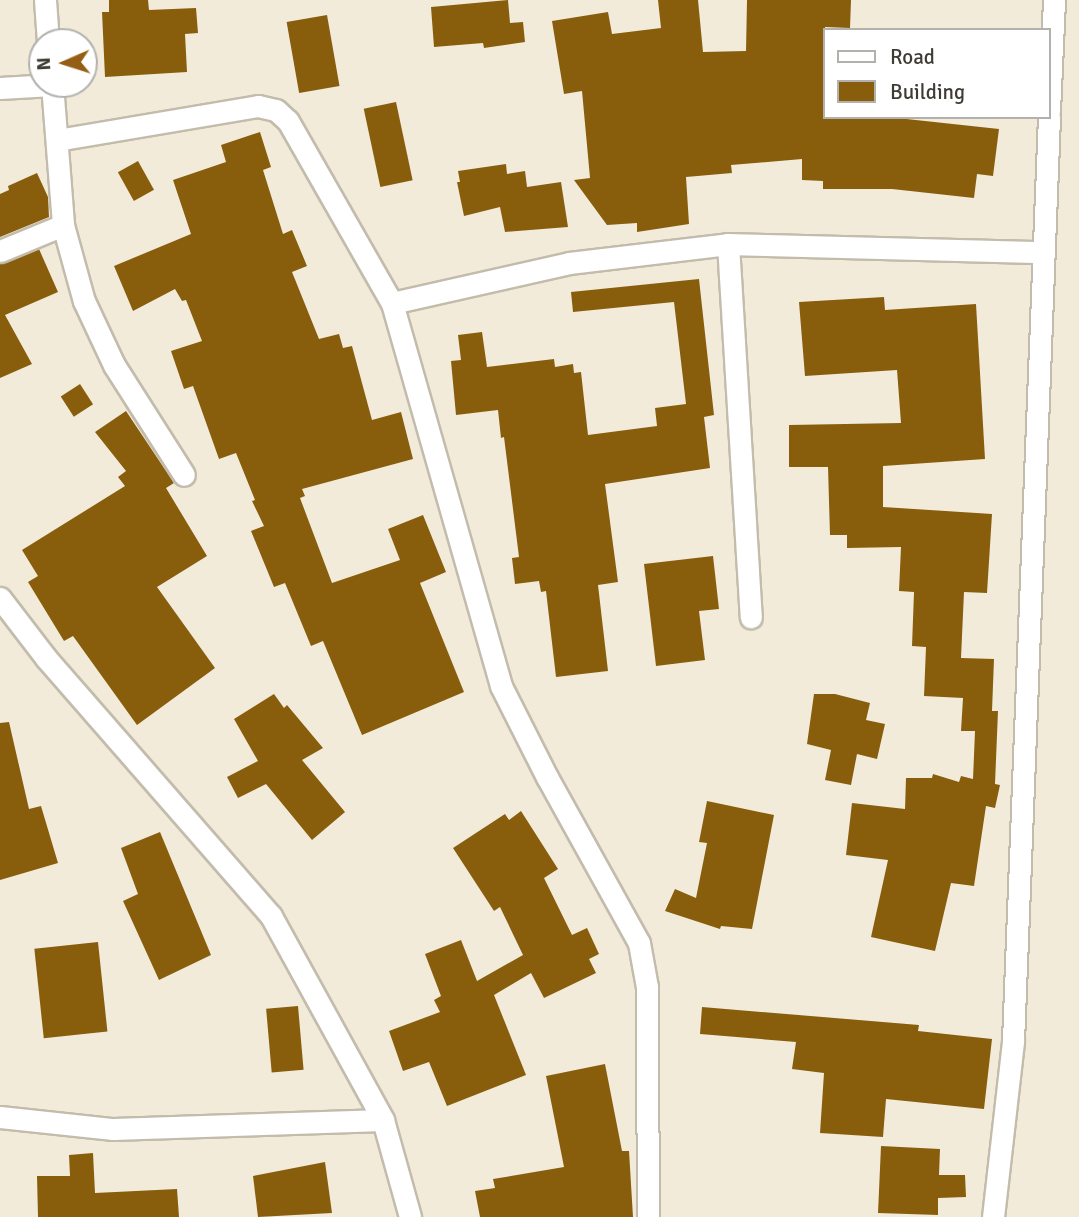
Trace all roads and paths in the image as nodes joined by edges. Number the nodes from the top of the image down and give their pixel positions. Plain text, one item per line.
1 (45, 0) edge
2 (1054, 0) edge
3 (47, 28) edge
4 (1051, 67) edge
5 (28, 86) edge
6 (0, 88) edge
7 (53, 98) edge
8 (1049, 119) edge
9 (57, 140) junction
10 (63, 225) junction
11 (728, 244) junction
12 (0, 251) edge
13 (1043, 252) junction
14 (392, 303) junction
15 (184, 475) dead end
16 (0, 598) edge
17 (751, 617) dead end
18 (0, 1117) edge
19 (383, 1120) junction
20 (410, 1217) edge
21 (648, 1217) edge
22 (993, 1217) edge

1 - 3 street
2 - 4 street
5 - 6 street
7 - 9 street
8 - 13 street
9 - 10 street
9 - 14 street
10 - 12 street
10 - 15 street
11 - 13 street
11 - 14 street
11 - 17 street
13 - 22 street
14 - 21 street
16 - 19 street
18 - 19 street
19 - 20 street

